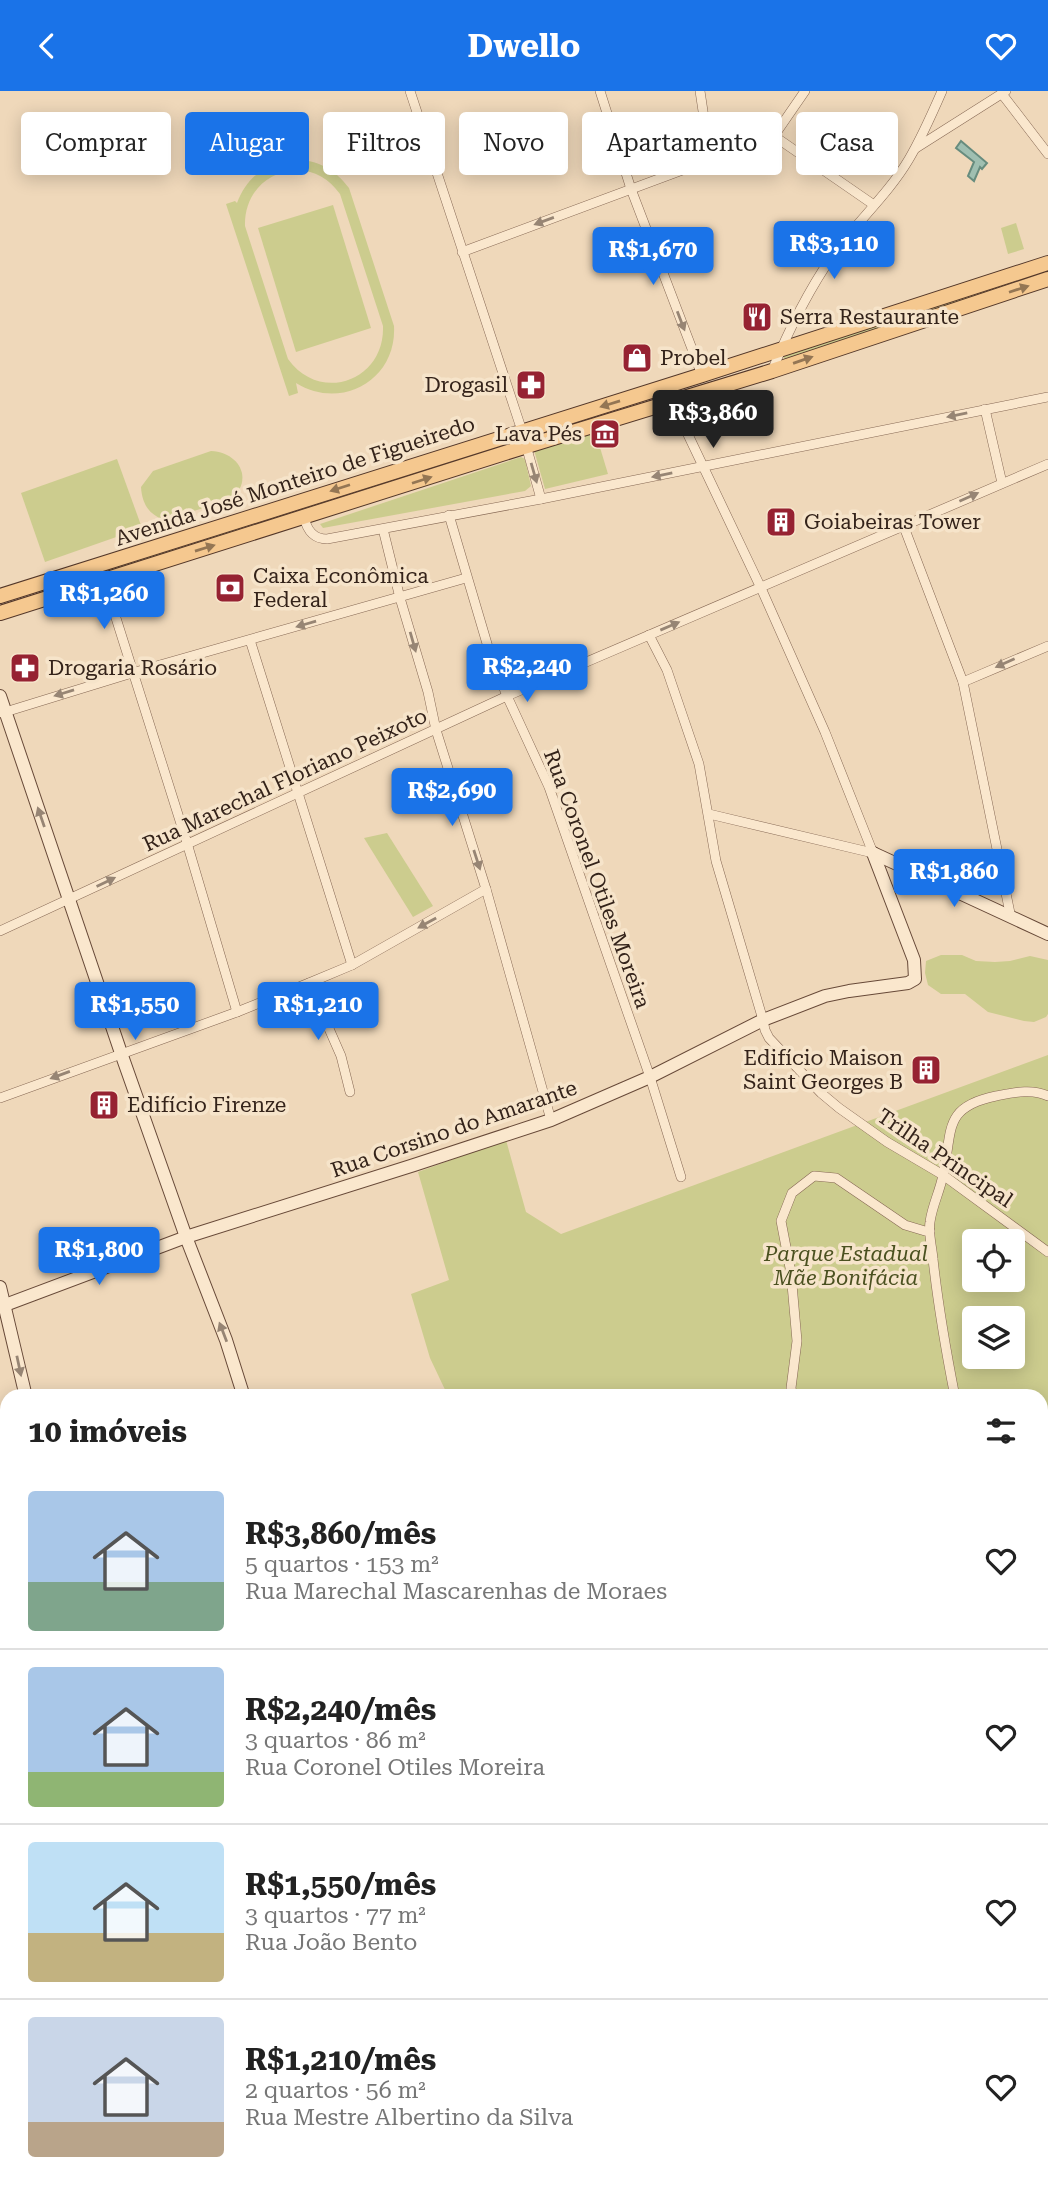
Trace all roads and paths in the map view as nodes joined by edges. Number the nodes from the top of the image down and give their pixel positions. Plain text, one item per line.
1 (410, 91) edge
2 (600, 91) edge
3 (700, 91) edge
4 (805, 91) edge
5 (942, 91) edge
6 (1004, 92) edge
7 (703, 112) edge
8 (782, 124) edge
9 (782, 142) edge
10 (915, 148) junction
11 (1048, 154) edge
12 (667, 175) edge
13 (631, 189) junction
14 (874, 205) junction
15 (463, 252) junction
16 (1048, 263) edge
17 (1048, 279) edge
18 (781, 349) junction
19 (772, 371) junction
20 (702, 375) junction
21 (1048, 397) edge
22 (672, 401) junction
23 (985, 409) junction
24 (522, 431) junction
25 (527, 446) junction
26 (1048, 464) edge
27 (702, 467) junction
28 (1002, 483) junction
29 (541, 499) junction
30 (449, 515) junction
31 (304, 517) junction
32 (904, 527) junction
33 (383, 529) junction
34 (466, 578) junction
35 (104, 580) junction
36 (761, 588) junction
37 (0, 596) edge
38 (400, 598) junction
39 (0, 613) edge
40 (649, 635) junction
41 (250, 640) junction
42 (1048, 646) edge
43 (132, 673) junction
44 (963, 682) junction
45 (0, 696) edge
46 (507, 696) junction
47 (2, 713) edge
48 (436, 730) junction
49 (299, 793) junction
50 (709, 814) junction
51 (187, 843) junction
52 (873, 853) junction
53 (486, 889) junction
54 (69, 900) junction
55 (1010, 918) junction
56 (0, 931) edge
57 (1048, 934) edge
58 (352, 965) junction
59 (309, 983) junction
60 (237, 1012) junction
61 (763, 1020) junction
62 (121, 1053) junction
63 (650, 1077) junction
64 (350, 1092) dead end
65 (1048, 1096) edge
66 (0, 1098) edge
67 (551, 1120) junction
68 (943, 1175) junction
69 (681, 1177) dead end
70 (930, 1231) junction
71 (186, 1237) junction
72 (1048, 1252) edge
73 (0, 1287) edge
74 (2, 1306) edge
75 (24, 1389) edge
76 (241, 1389) edge
77 (792, 1389) edge
78 (954, 1389) edge

1 - 15 street
2 - 13 street
3 - 7 street
4 - 8 street
5 - 10 street
6 - 10 street
6 - 11 street
9 - 14 street
10 - 14 street
12 - 13 street
13 -> 15 street
13 -> 20 street
14 - 18 street
15 - 24 street
16 - 18 main road, Avenida José Monteiro de Figueiredo
19 -> 17 main road, Avenida José Monteiro de Figueiredo
18 - 19 street
18 - 20 main road, Avenida José Monteiro de Figueiredo
19 - 22 main road, Avenida José Monteiro de Figueiredo
20 -> 24 main road, Avenida José Monteiro de Figueiredo
21 - 23 street
22 - 25 main road, Avenida José Monteiro de Figueiredo
22 - 27 street
23 -> 27 street
23 - 28 street
24 - 25 street
24 -> 37 main road, Avenida José Monteiro de Figueiredo
25 -> 29 street
31 -> 25 main road, Avenida José Monteiro de Figueiredo
26 - 28 street, Rua Marechal Floriano Peixoto
27 -> 29 street
27 - 36 street
32 -> 28 street, Rua Marechal Floriano Peixoto
29 - 30 street
30 - 33 street
30 - 34 street, Rua Coronel Otiles Moreira
31 - 33 street
35 -> 31 main road, Avenida José Monteiro de Figueiredo
32 - 36 street, Rua Marechal Floriano Peixoto
32 - 44 street
33 - 38 street
34 - 38 street
34 - 46 street, Rua Coronel Otiles Moreira
35 - 39 main road, Avenida José Monteiro de Figueiredo
35 - 43 street
40 -> 36 street, Rua Marechal Floriano Peixoto
36 - 52 street
38 -> 41 street
38 -> 48 street
40 - 46 street, Rua Marechal Floriano Peixoto
40 - 50 street, Trilha Principal
41 - 43 street
41 - 49 street
42 -> 44 street
43 -> 47 street
43 - 51 street
44 - 55 street
45 - 47 street
46 - 48 street, Rua Marechal Floriano Peixoto
46 - 63 street, Rua Coronel Otiles Moreira
54 -> 47 street
48 - 49 street, Rua Marechal Floriano Peixoto
48 -> 53 street
49 - 51 street, Rua Marechal Floriano Peixoto
49 - 58 street
50 - 52 street
50 - 61 street, Trilha Principal
54 -> 51 street, Rua Marechal Floriano Peixoto
51 - 60 street
52 - 55 street
52 - 61 street, Rua Corsino do Amarante
53 -> 58 street
53 - 67 street
54 - 56 street, Rua Marechal Floriano Peixoto
54 - 62 street
55 - 57 street
58 - 59 street
59 - 60 street
59 - 64 street
60 - 62 street
61 - 63 street, Rua Corsino do Amarante
61 - 68 street, Trilha Principal
62 -> 66 street
62 - 71 street
63 - 67 street, Rua Corsino do Amarante
63 - 69 street, Rua Coronel Otiles Moreira
65 - 68 street
67 - 71 street, Rua Corsino do Amarante
68 - 70 street
68 - 72 street, Trilha Principal
70 - 77 street
70 - 78 street
71 - 74 street, Rua Corsino do Amarante
76 -> 71 street
73 - 74 street
74 -> 75 street

